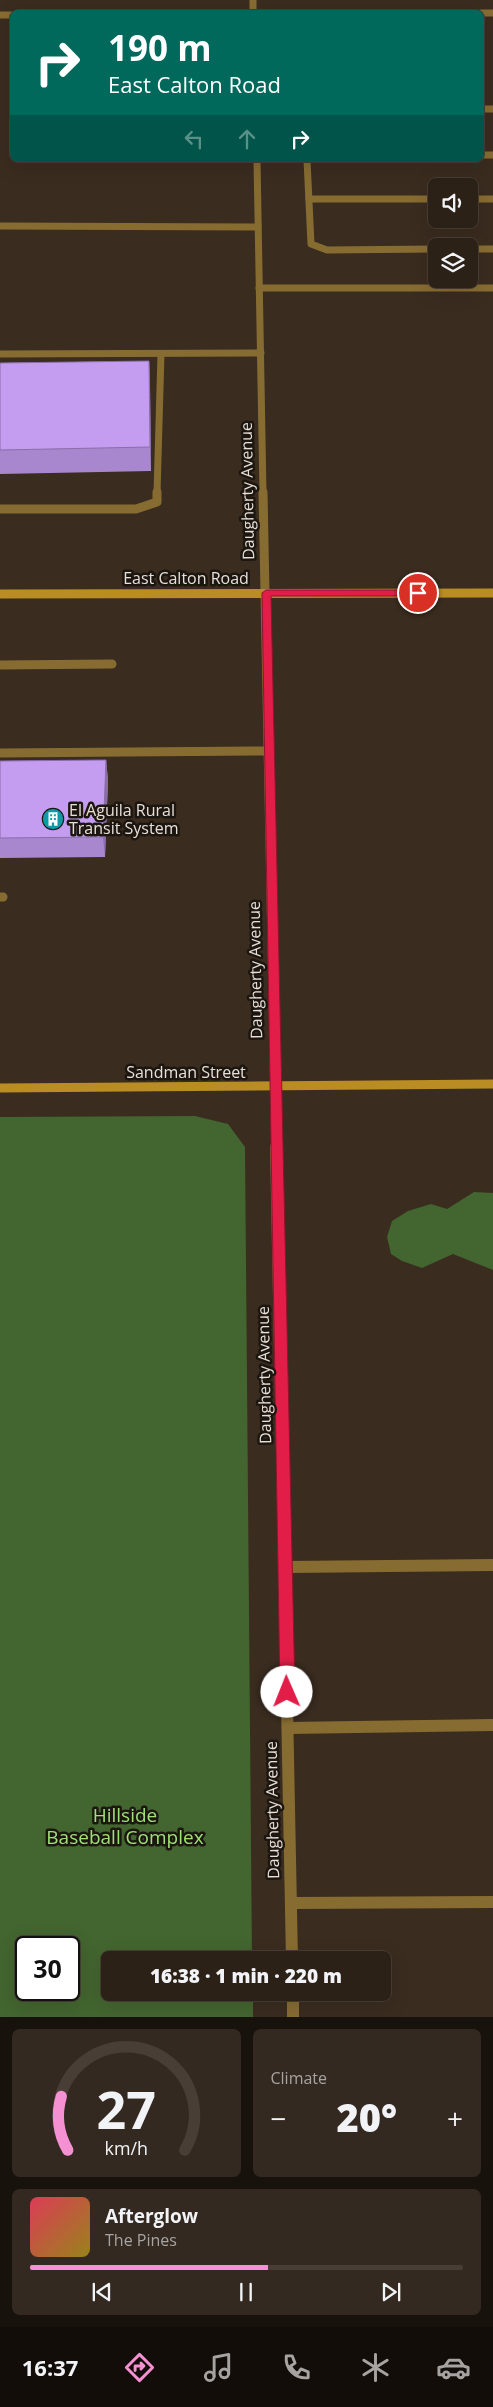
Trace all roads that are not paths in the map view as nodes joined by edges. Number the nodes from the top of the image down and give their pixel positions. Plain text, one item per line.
1 (257, 162) edge
2 (307, 162) edge
3 (309, 199) junction
4 (428, 199) edge
5 (478, 199) edge
6 (493, 199) edge
7 (0, 226) edge
8 (258, 227) junction
9 (428, 249) edge
10 (478, 249) edge
11 (493, 249) edge
12 (259, 288) junction
13 (493, 288) edge
14 (261, 353) junction
15 (0, 354) edge
16 (161, 354) junction
17 (0, 509) edge
18 (266, 593) junction
19 (493, 593) edge
20 (0, 594) edge
21 (112, 664) dead end
22 (0, 665) edge
23 (269, 751) junction
24 (0, 754) edge
25 (493, 1084) edge
26 (274, 1086) junction
27 (0, 1088) edge
28 (493, 1566) edge
29 (286, 1568) junction
30 (493, 1725) edge
31 (288, 1728) junction
32 (493, 1902) edge
33 (291, 1903) junction
34 (292, 1951) edge
35 (293, 2001) edge
36 (294, 2017) edge

1 - 8 street, Daugherty Avenue
2 - 3 street
3 - 4 street
3 - 9 street
5 - 6 street
7 - 8 street
8 - 12 street, Daugherty Avenue
10 - 11 street
12 - 13 street
12 - 14 street, Daugherty Avenue
14 - 16 street
14 - 18 street, Daugherty Avenue
15 - 16 street
16 - 17 street
18 - 19 street, East Calton Road
18 - 20 street, East Calton Road
18 - 23 street, Daugherty Avenue
21 - 22 street
23 - 24 street
23 - 26 street, Daugherty Avenue
25 - 26 street, Sandman Street
26 - 27 street, Sandman Street
26 - 29 street, Daugherty Avenue
28 - 29 street
29 - 31 street, Daugherty Avenue
30 - 31 street
31 - 33 street, Daugherty Avenue
32 - 33 street
33 - 34 street, Daugherty Avenue
35 - 36 street

